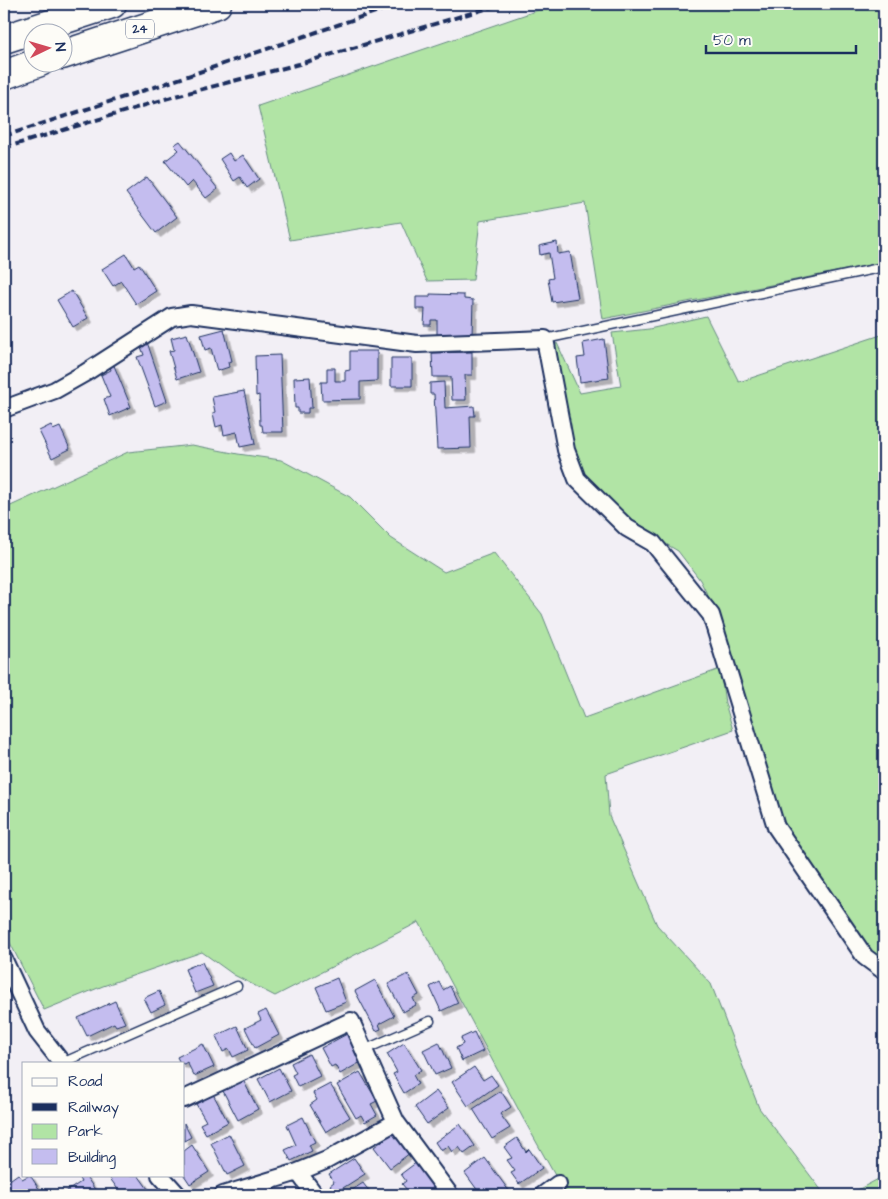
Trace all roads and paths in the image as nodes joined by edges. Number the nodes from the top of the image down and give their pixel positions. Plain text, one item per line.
1 (112, 4) edge
2 (217, 4) edge
3 (4, 39) edge
4 (72, 52) edge
5 (22, 68) edge
6 (4, 75) edge
7 (884, 267) edge
8 (545, 338) junction
9 (4, 409) edge
10 (4, 960) edge
11 (884, 971) edge
12 (237, 986) dead end
13 (430, 1021) dead end
14 (364, 1050) junction
15 (61, 1062) edge
16 (64, 1062) edge
17 (185, 1099) edge
18 (396, 1122) junction
19 (298, 1172) junction
20 (558, 1184) dead end
21 (223, 1195) edge
22 (315, 1195) edge
23 (450, 1195) edge
24 (543, 1195) edge

1 - 3 highway
2 - 4 highway, 24
5 - 6 highway
7 - 8 lane
8 - 9 street
8 - 11 street
10 - 15 street
12 - 16 lane
13 - 14 lane
14 - 17 street
14 - 18 street
18 - 19 street
18 - 23 street
19 - 21 street
19 - 22 street
20 - 24 street

